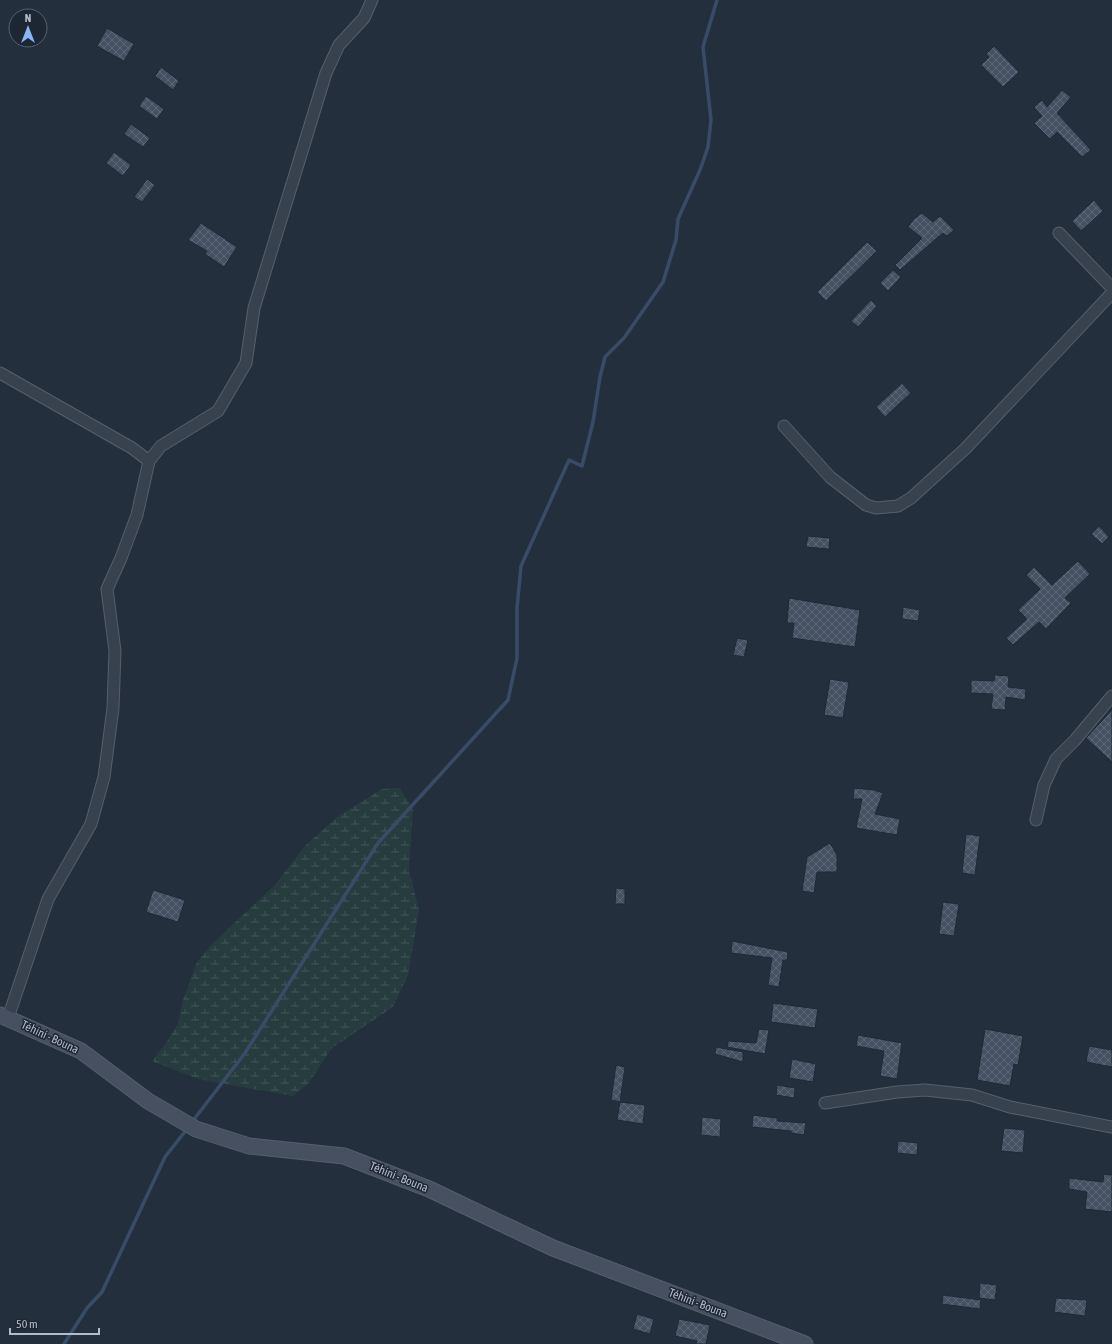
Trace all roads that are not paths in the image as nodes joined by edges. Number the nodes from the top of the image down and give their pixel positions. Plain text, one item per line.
1 (372, 0) edge
2 (1059, 233) dead end
3 (1112, 288) edge
4 (1112, 293) edge
5 (0, 373) edge
6 (784, 426) dead end
7 (149, 460) junction
8 (1112, 696) edge
9 (1036, 820) dead end
10 (4, 1017) edge
11 (825, 1103) dead end
12 (1112, 1127) edge
13 (779, 1340) edge
14 (805, 1344) edge

1 - 7 street
2 - 3 street
4 - 6 street
5 - 7 street
7 - 10 street
8 - 9 street
10 - 13 street, Téhini - Bouna
11 - 12 street
13 - 14 street, Téhini - Bouna

